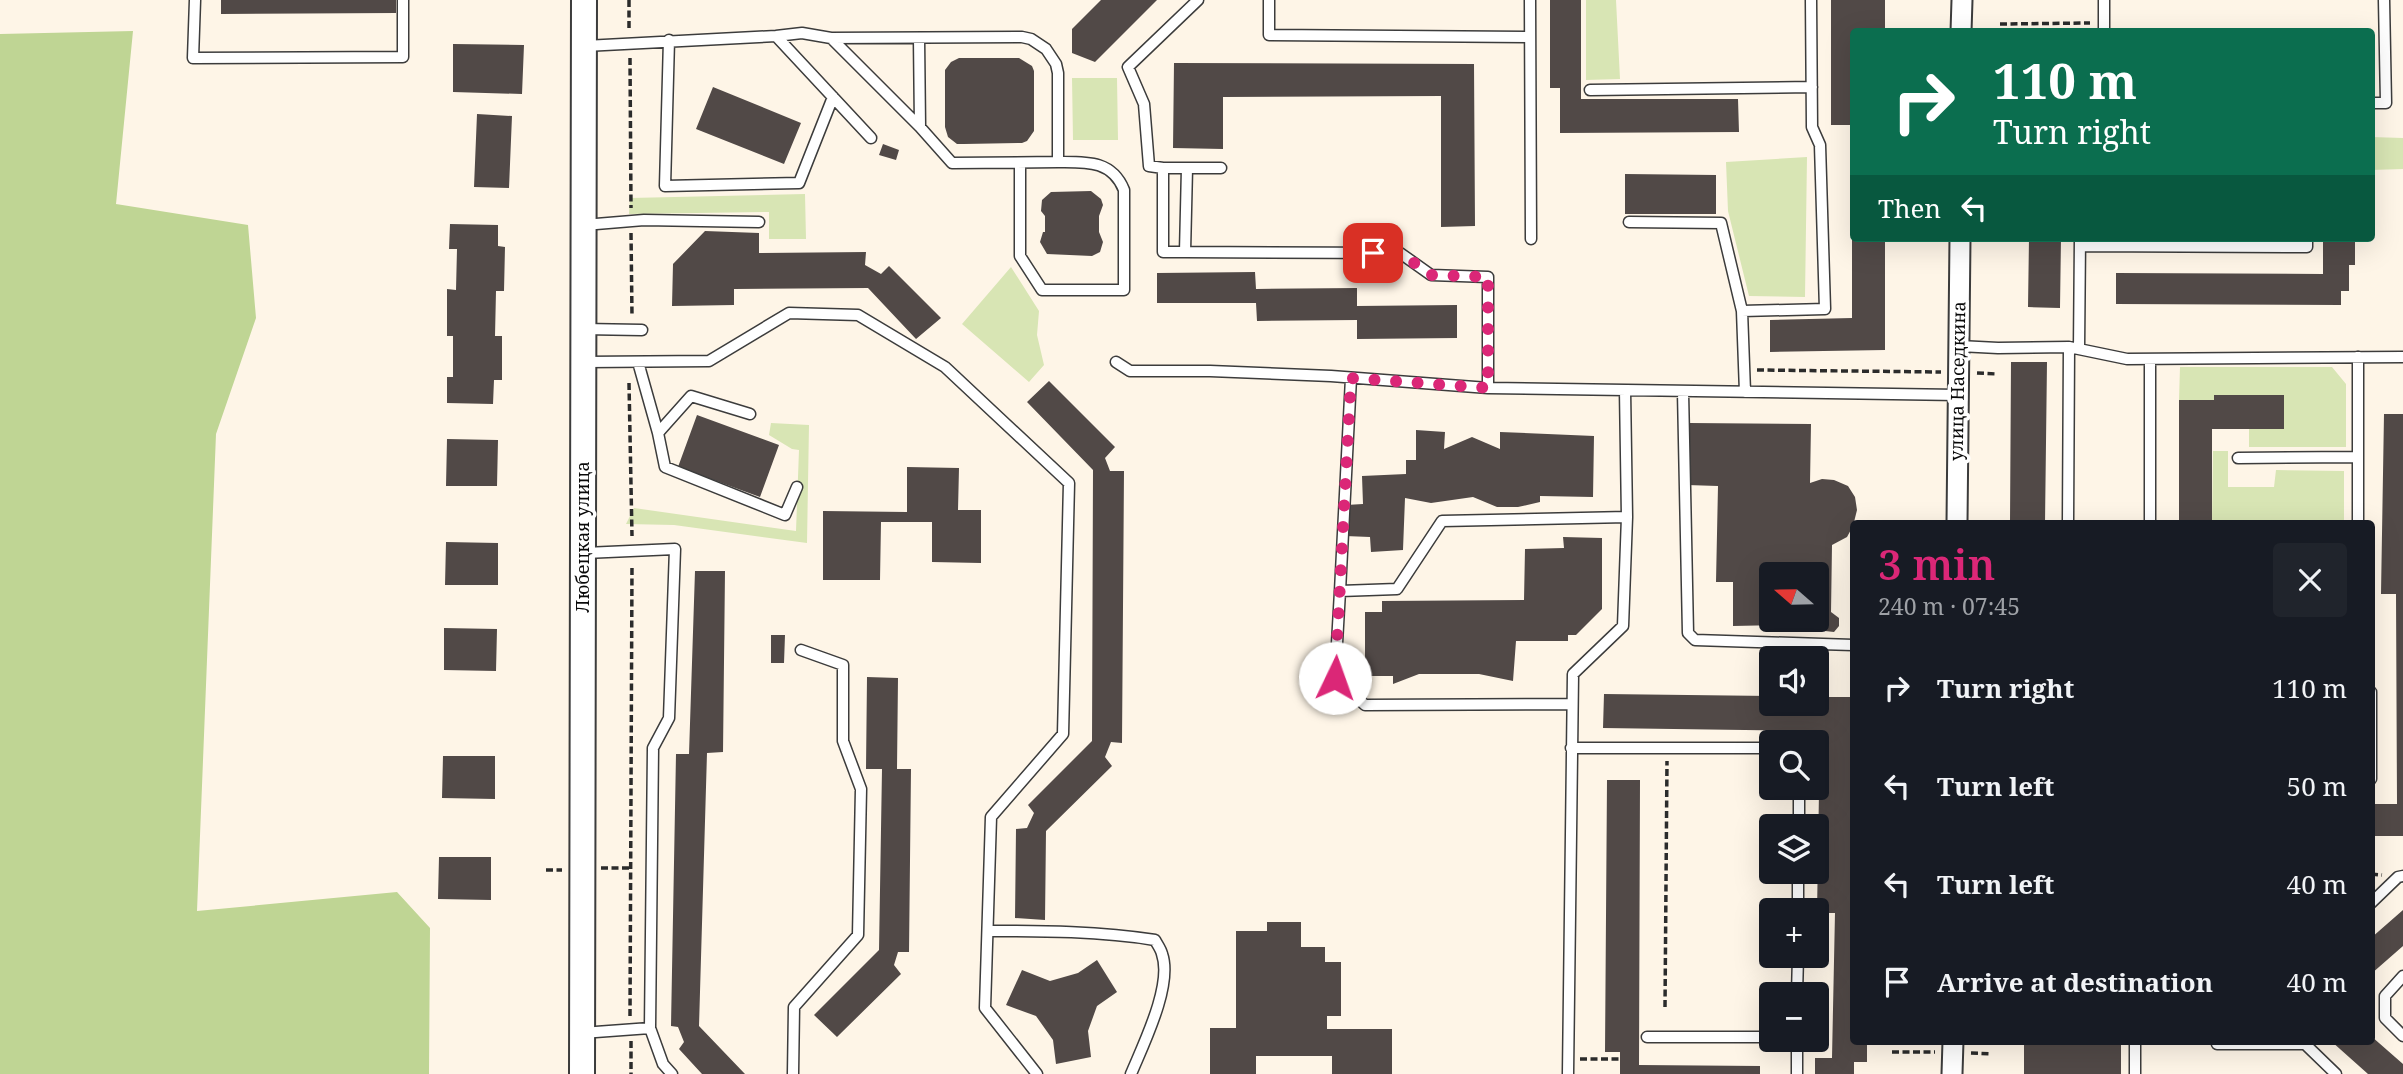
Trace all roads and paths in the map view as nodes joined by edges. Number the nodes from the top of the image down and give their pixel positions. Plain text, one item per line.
1 (195, 0) edge
2 (402, 0) edge
3 (584, 0) edge
4 (1198, 0) edge
5 (1269, 0) edge
6 (1530, 0) edge
7 (1811, 0) edge
8 (1962, 0) edge
9 (2104, 0) edge
10 (2384, 0) edge
11 (2090, 12) dead end
12 (2000, 24) dead end
13 (1962, 28) edge
14 (2104, 28) edge
15 (776, 36) junction
16 (1530, 37) junction
17 (831, 38) junction
18 (919, 38) junction
19 (669, 40) junction
20 (584, 46) junction
21 (1812, 88) junction
22 (1590, 89) dead end
23 (833, 97) junction
24 (2375, 103) edge
25 (920, 127) junction
26 (871, 138) dead end
27 (1058, 162) junction
28 (1020, 163) junction
29 (1163, 168) junction
30 (1188, 168) junction
31 (1222, 168) dead end
32 (759, 222) dead end
33 (1629, 222) dead end
34 (584, 225) junction
35 (1531, 239) dead end
36 (1960, 242) edge
37 (2080, 242) edge
38 (2307, 242) edge
39 (1185, 252) junction
40 (1742, 311) junction
41 (583, 329) junction
42 (642, 331) dead end
43 (1959, 346) junction
44 (2074, 348) junction
45 (2358, 357) junction
46 (2403, 357) edge
47 (2150, 359) junction
48 (583, 362) junction
49 (638, 362) junction
50 (1116, 362) dead end
51 (1744, 370) junction
52 (1959, 372) junction
53 (1997, 374) dead end
54 (1351, 378) junction
55 (1488, 388) junction
56 (1625, 390) junction
57 (1683, 392) junction
58 (1745, 392) junction
59 (1958, 395) junction
60 (750, 414) dead end
61 (658, 433) junction
62 (2358, 457) junction
63 (2238, 458) dead end
64 (797, 487) dead end
65 (1627, 517) junction
66 (1957, 520) edge
67 (2068, 520) edge
68 (2150, 520) edge
69 (2358, 520) edge
70 (583, 553) junction
71 (1340, 590) junction
72 (1850, 645) edge
73 (801, 650) dead end
74 (1572, 704) junction
75 (1572, 748) junction
76 (1667, 748) junction
77 (1759, 748) edge
78 (2403, 876) edge
79 (2375, 900) edge
80 (988, 931) junction
81 (2403, 976) edge
82 (1665, 1007) dead end
83 (650, 1028) junction
84 (582, 1033) junction
85 (2403, 1036) edge
86 (1647, 1037) dead end
87 (1759, 1037) edge
88 (1953, 1045) edge
89 (2135, 1045) edge
90 (2306, 1045) edge
91 (1797, 1052) edge
92 (1568, 1059) junction
93 (1620, 1059) dead end
94 (582, 1074) edge
95 (672, 1074) edge
96 (793, 1074) edge
97 (1037, 1074) edge
98 (1130, 1074) edge
99 (1568, 1074) edge
100 (1797, 1074) edge
101 (1952, 1074) edge
102 (2135, 1074) edge
103 (2336, 1074) edge

1 - 2 lane
3 - 20 street, Любецкая улица
4 - 29 lane
5 - 16 lane
6 - 16 lane
7 - 21 lane
8 - 13 street
9 - 14 lane
10 - 24 lane
11 - 12 path
15 - 17 lane
15 - 19 lane
15 - 23 lane
16 - 35 lane
17 - 18 lane
17 - 25 lane
18 - 25 lane
18 - 27 lane
19 - 20 lane
19 - 23 lane
20 - 34 street, Любецкая улица
21 - 22 lane
21 - 40 lane
23 - 26 lane
25 - 28 lane
27 - 28 lane
27 - 28 lane
29 - 30 lane
29 - 39 lane
30 - 31 lane
30 - 39 lane
32 - 34 lane
33 - 40 lane
34 - 41 street, Любецкая улица
36 - 43 street, улица Наседкина
37 - 38 lane
37 - 44 lane
39 - 55 lane
40 - 51 lane
41 - 42 lane
41 - 48 street, Любецкая улица
43 - 44 lane
43 - 52 street, улица Наседкина
44 - 47 lane
44 - 67 lane
45 - 46 lane
45 - 47 lane
45 - 62 lane
47 - 68 lane
48 - 49 lane
48 - 70 street, Любецкая улица
49 - 61 lane
49 - 80 lane
50 - 54 lane
51 - 52 path
51 - 58 lane
52 - 53 path
52 - 59 street, улица Наседкина
54 - 55 lane
54 - 71 lane
55 - 56 lane
56 - 57 lane
56 - 65 lane
57 - 58 lane
57 - 72 lane
58 - 59 lane
59 - 66 street, улица Наседкина
60 - 61 lane
61 - 64 lane
62 - 63 lane
62 - 69 lane
65 - 71 lane
65 - 74 lane
70 - 83 lane
70 - 84 street, Любецкая улица
71 - 74 lane
73 - 96 lane
74 - 75 lane
75 - 76 lane
75 - 92 lane
76 - 77 lane
76 - 82 path
78 - 79 lane
80 - 97 lane
80 - 98 lane
81 - 85 lane
83 - 84 lane
83 - 95 lane
84 - 94 street, Любецкая улица
86 - 87 lane
88 - 101 street
89 - 102 lane
90 - 103 lane
91 - 100 lane
92 - 93 path
92 - 99 lane

